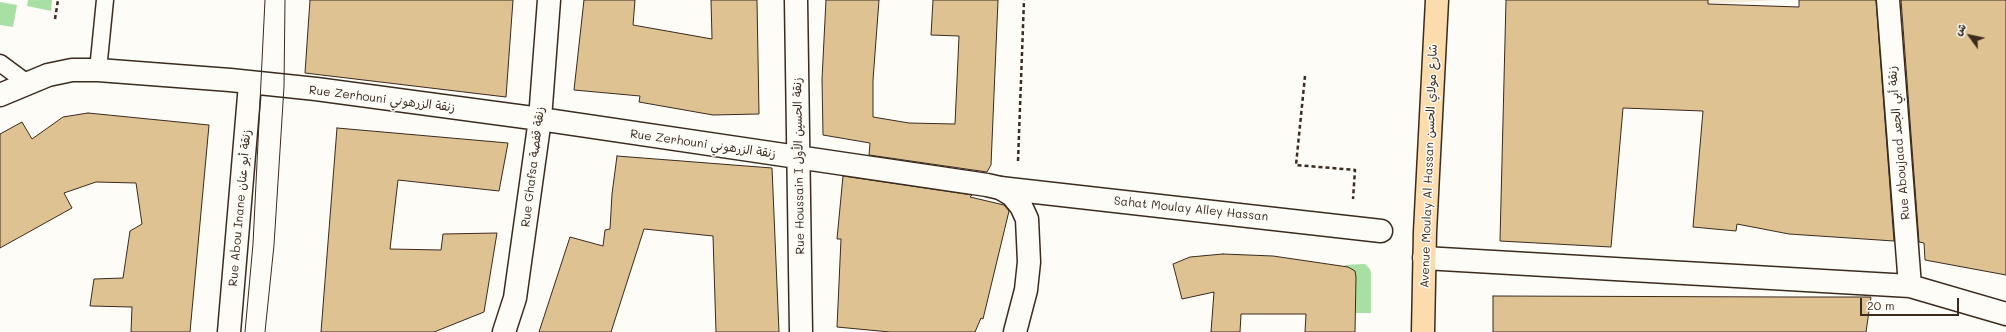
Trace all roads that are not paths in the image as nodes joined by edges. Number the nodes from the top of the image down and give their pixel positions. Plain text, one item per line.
1 (105, 0) edge
2 (549, 0) edge
3 (796, 0) edge
4 (1437, 0) edge
5 (1888, 0) edge
6 (0, 63) edge
7 (98, 70) junction
8 (26, 83) junction
9 (250, 84) junction
10 (0, 95) edge
11 (540, 119) junction
12 (799, 158) junction
13 (1009, 189) junction
14 (1381, 231) dead end
15 (1424, 258) junction
16 (1910, 286) junction
17 (2006, 314) edge
18 (230, 332) edge
19 (504, 332) edge
20 (801, 332) edge
21 (1015, 332) edge
22 (1423, 332) edge

1 - 7 lane
2 - 11 street, Rue Ghafsa زنقة قفصة
3 - 12 street, Rue Houssain I زنقة الحسين الأول
4 - 15 main road, Avenue Moulay Al Hassan شارع مولاي الحسن
5 - 16 street, Rue Aboujaad زنقة أبي الجعد
6 - 8 lane
7 - 8 street, Rue Zerhouni زنقة الزرهوني
7 - 9 street, Rue Zerhouni زنقة الزرهوني
8 - 10 street, Rue Zerhouni زنقة الزرهوني
9 - 11 street, Rue Zerhouni زنقة الزرهوني
9 - 18 street, Rue Abou Inane زنقة أبو عنان
11 - 12 street, Rue Zerhouni زنقة الزرهوني
11 - 19 street, Rue Ghafsa زنقة قفصة
12 - 13 street, Rue Zerhouni زنقة الزرهوني
12 - 20 street, Rue Houssain I زنقة الحسين الأول
13 - 14 street, Sahat Moulay Alley Hassan
13 - 21 street, Rue Zerhouni زنقة الزرهوني
15 - 16 street
15 - 22 main road, Avenue Moulay Al Hassan شارع مولاي الحسن
16 - 17 street

